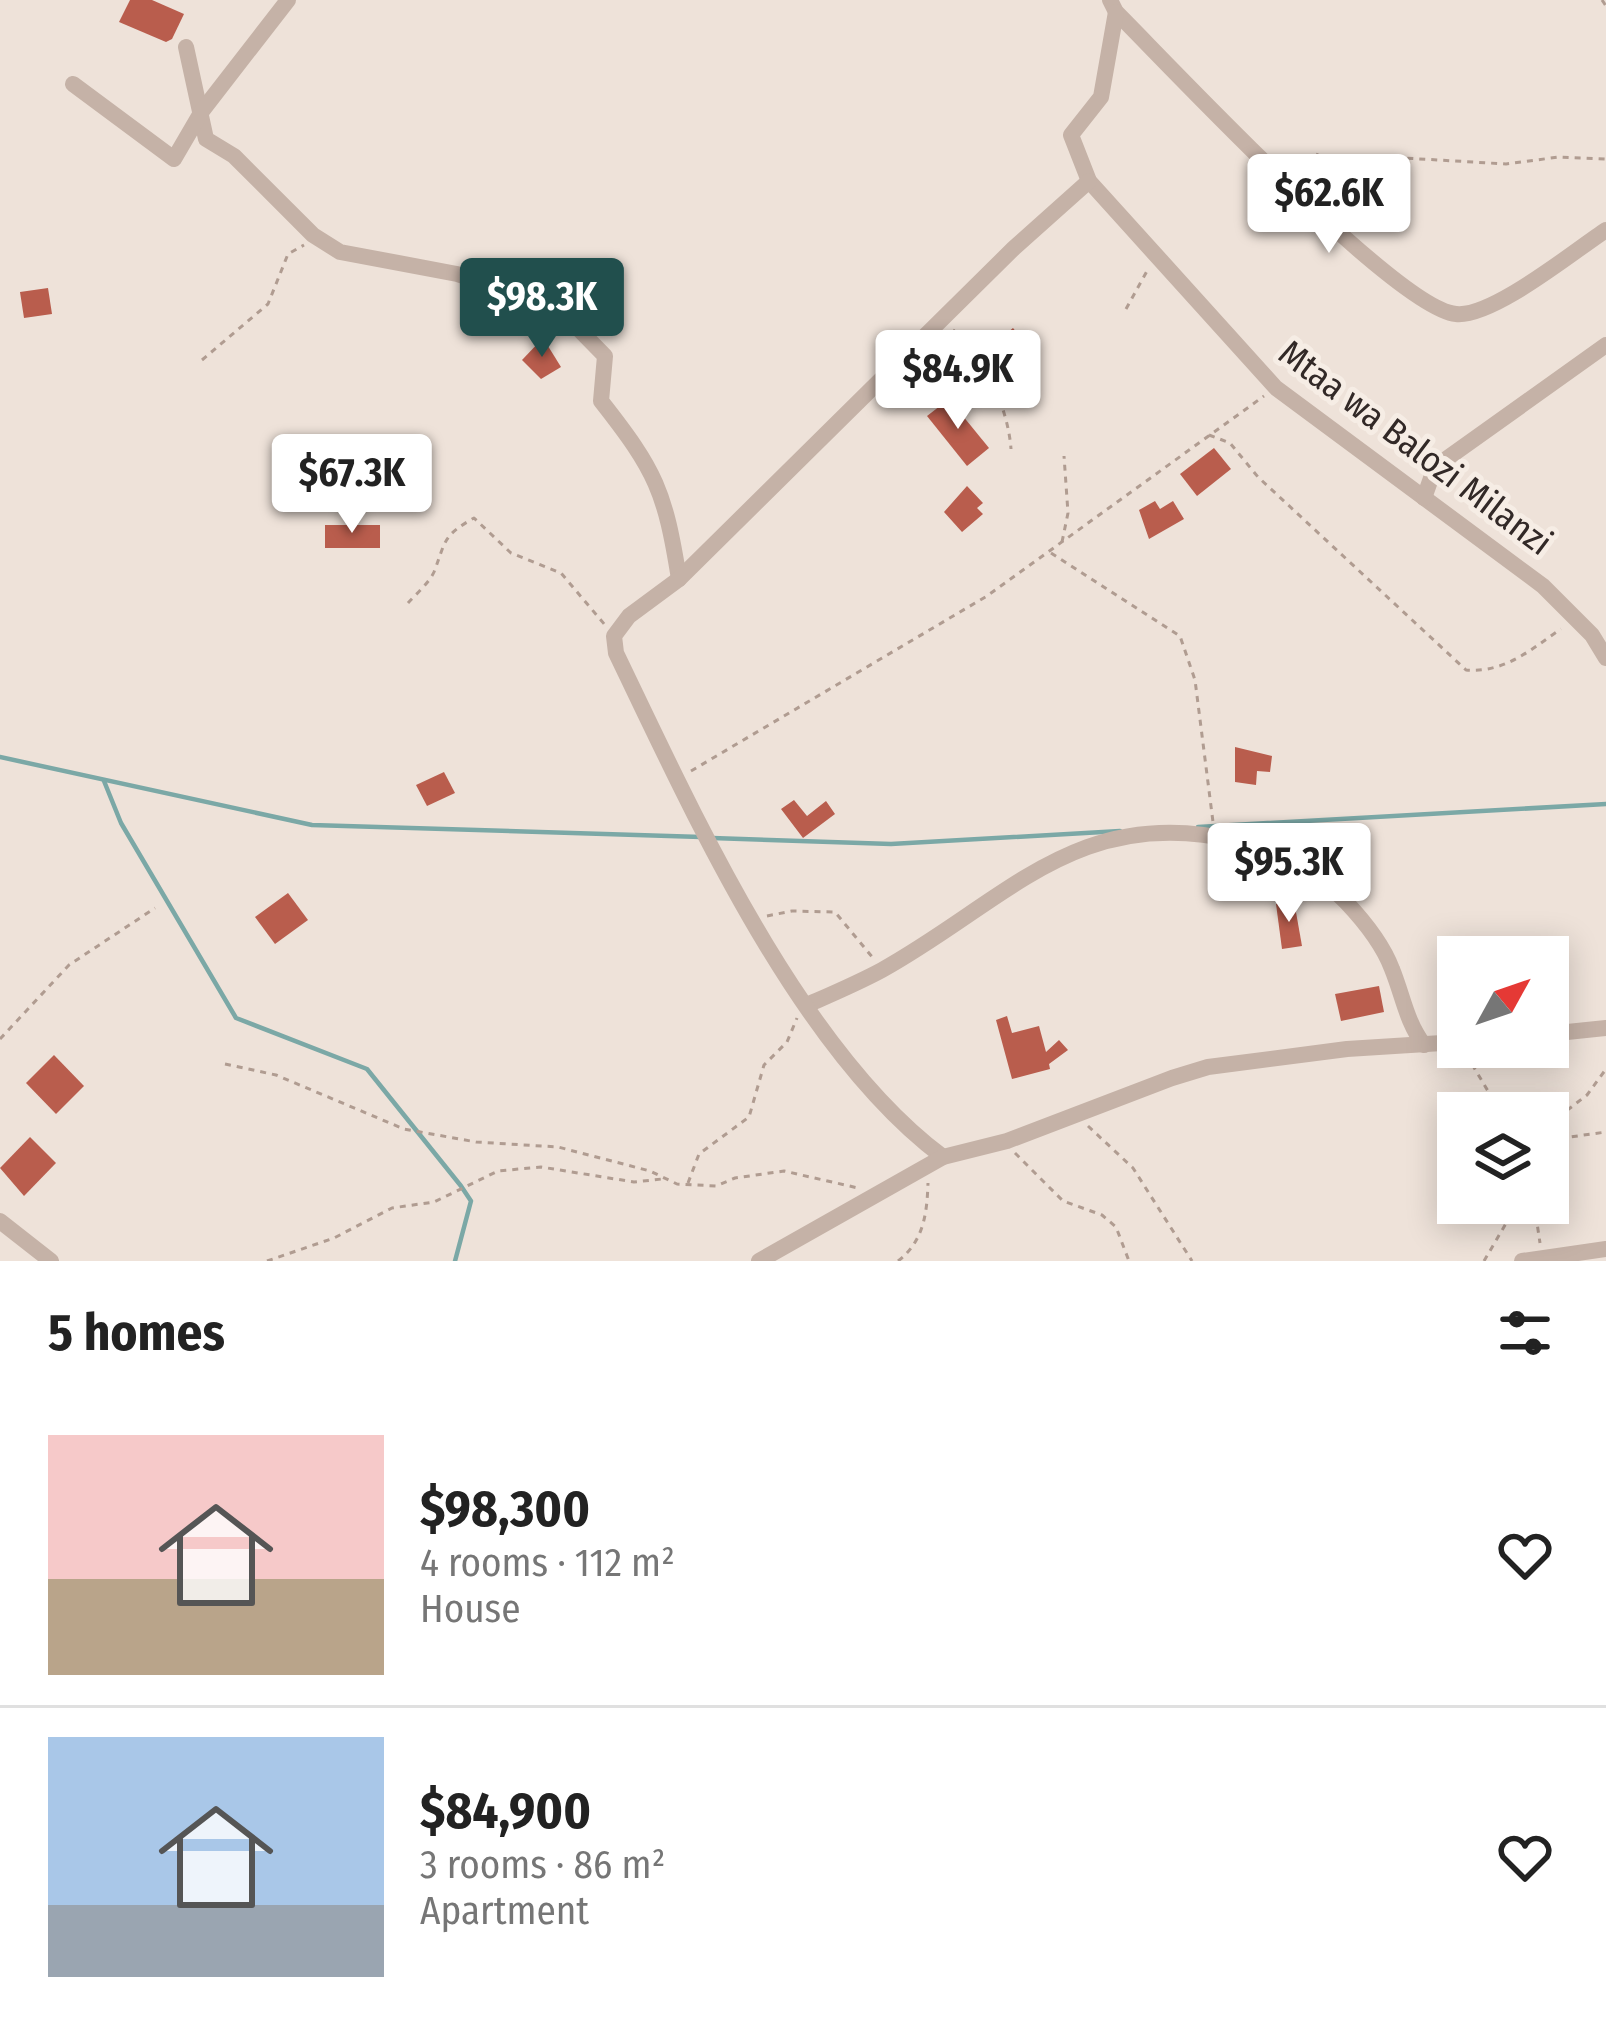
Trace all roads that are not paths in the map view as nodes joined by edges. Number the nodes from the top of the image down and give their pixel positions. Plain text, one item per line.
1 (288, 0) edge
2 (1113, 6) edge
3 (186, 47) dead end
4 (74, 84) dead end
5 (202, 111) junction
6 (1089, 181) junction
7 (1606, 230) edge
8 (1606, 345) edge
9 (1424, 498) junction
10 (679, 579) junction
11 (1606, 658) edge
12 (805, 1002) junction
13 (1569, 1034) edge
14 (1603, 1034) edge
15 (1424, 1045) junction
16 (1437, 1045) edge
17 (935, 1163) junction
18 (0, 1221) edge
19 (1606, 1250) edge
20 (1542, 1258) edge
21 (51, 1261) edge
22 (759, 1261) edge
23 (1522, 1261) edge

1 - 5 street
2 - 6 street
2 - 7 street
3 - 5 street
4 - 5 street
5 - 10 street
6 - 9 street, Mtaa wa Balozi Milanzi
6 - 10 street
8 - 9 street
9 - 11 street, Mtaa wa Balozi Milanzi
10 - 12 street
12 - 15 street
12 - 17 street
13 - 14 street
15 - 16 street
15 - 17 street
17 - 22 street
18 - 21 street
19 - 20 street
20 - 23 street

